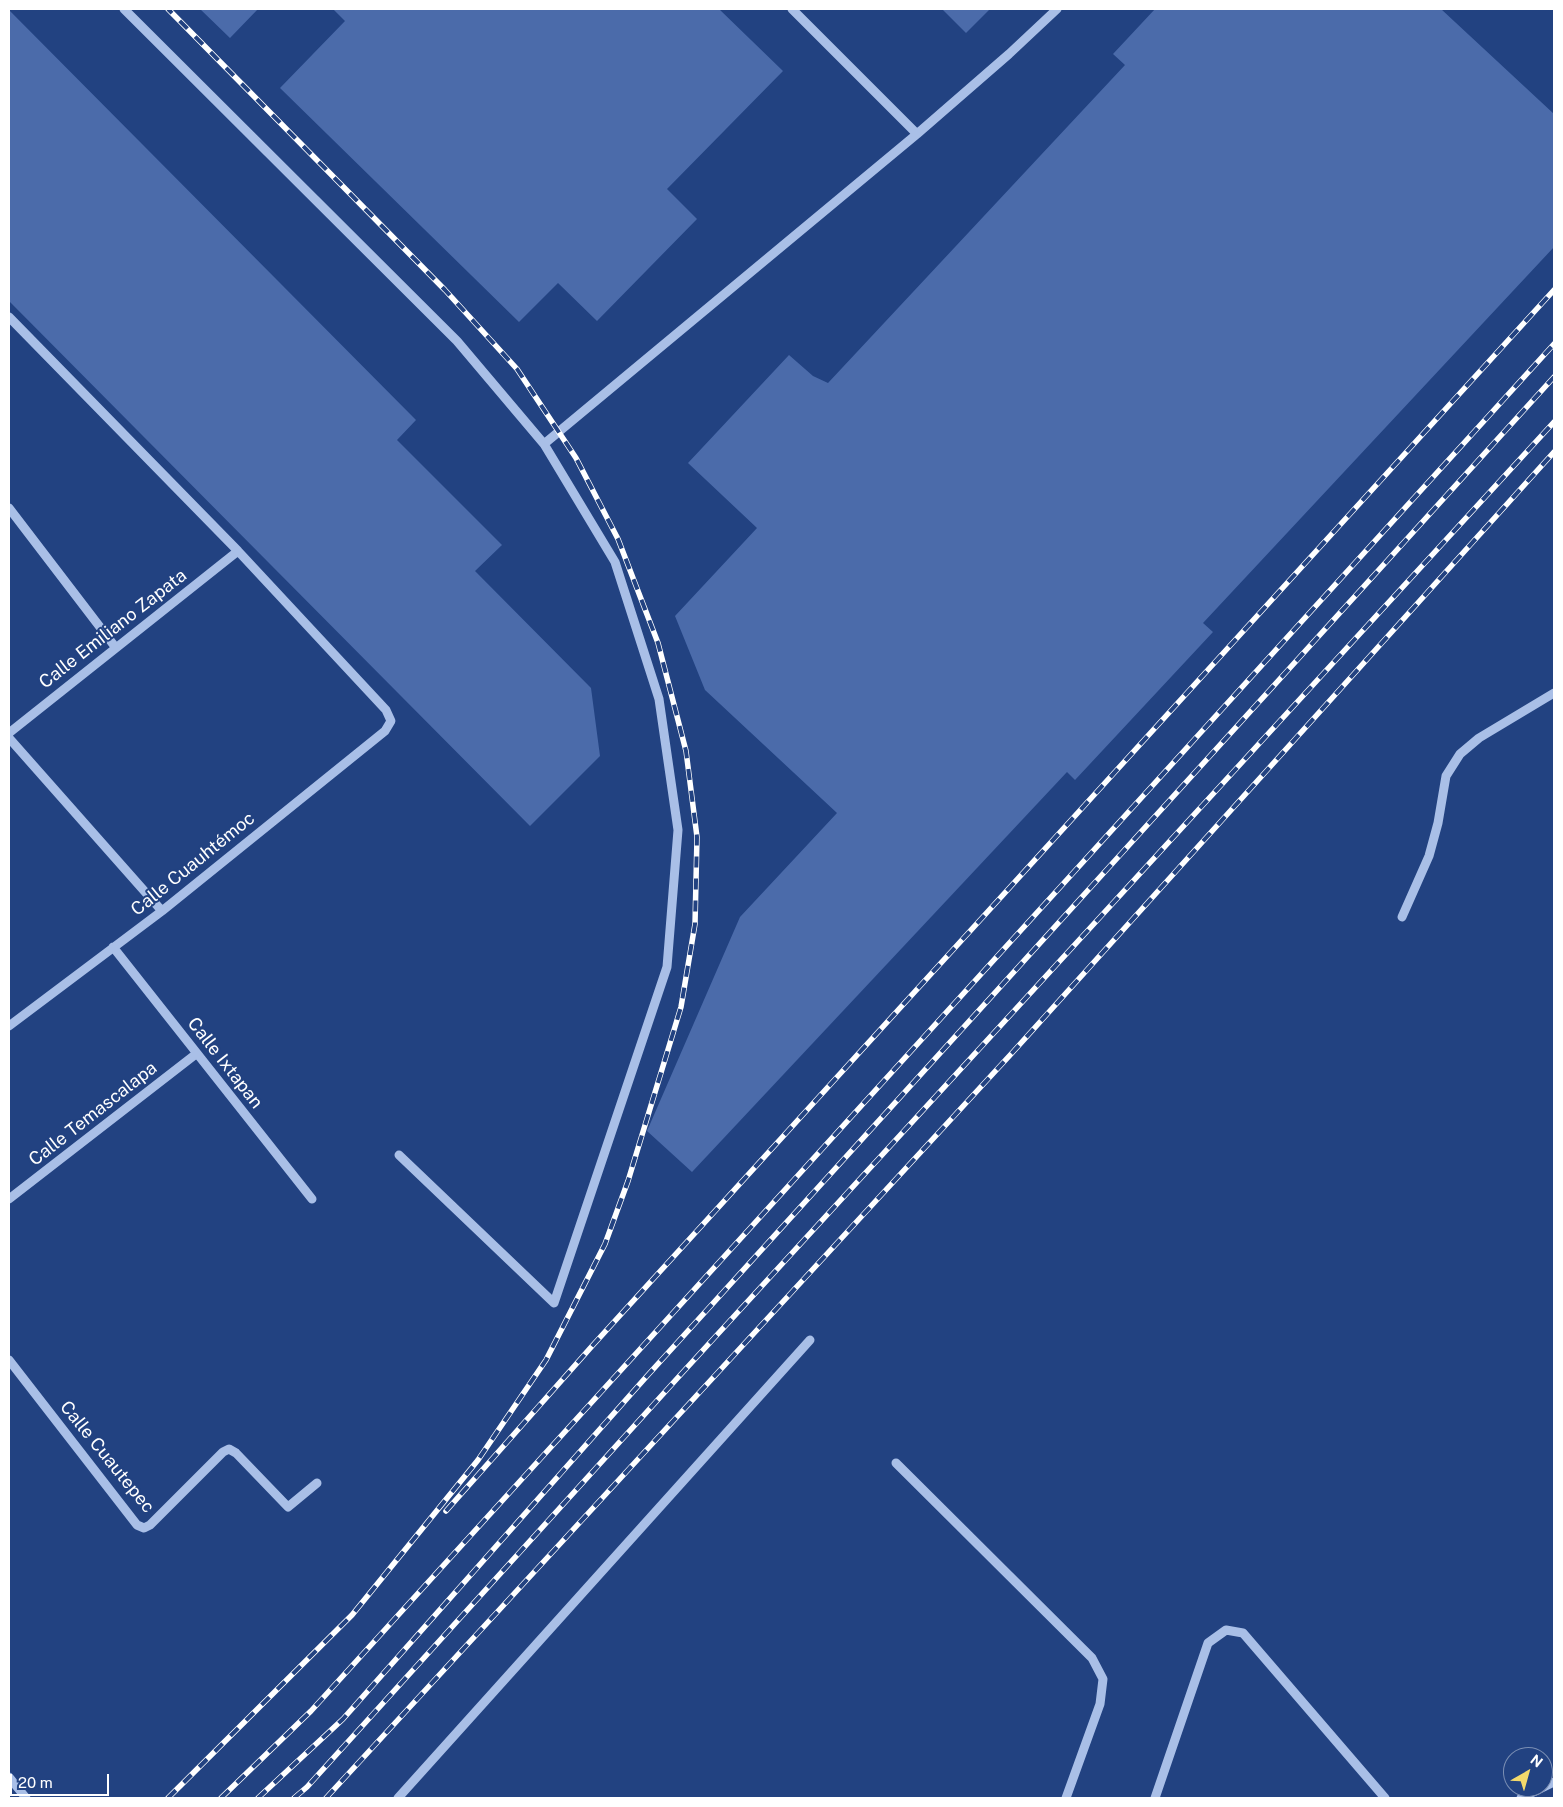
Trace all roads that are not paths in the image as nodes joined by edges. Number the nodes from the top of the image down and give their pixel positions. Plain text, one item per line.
1 (124, 9) edge
2 (792, 9) edge
3 (1056, 9) edge
4 (917, 134) junction
5 (9, 316) edge
6 (544, 444) junction
7 (9, 508) edge
8 (238, 551) junction
9 (116, 648) junction
10 (1554, 693) edge
11 (9, 733) edge
12 (9, 738) edge
13 (162, 911) junction
14 (1402, 917) dead end
15 (113, 948) junction
16 (9, 1026) edge
17 (196, 1054) junction
18 (399, 1155) dead end
19 (9, 1199) edge
20 (312, 1199) dead end
21 (810, 1340) dead end
22 (9, 1360) edge
23 (896, 1463) dead end
24 (317, 1483) dead end
25 (9, 1777) edge
26 (1554, 1782) edge
27 (26, 1798) edge
28 (398, 1798) edge
29 (1066, 1798) edge
30 (1155, 1798) edge
31 (1385, 1798) edge
32 (1521, 1798) edge

1 - 6 street
2 - 4 street
3 - 4 street
4 - 6 street
5 - 8 street
6 - 18 street
7 - 9 street
8 - 9 street, Calle Emiliano Zapata
8 - 13 street, Calle Cuauhtémoc
9 - 11 street, Calle Emiliano Zapata
10 - 14 street
12 - 13 street
13 - 15 street, Calle Cuauhtémoc
15 - 16 street, Calle Cuauhtémoc
15 - 17 street, Calle Ixtapan
17 - 19 street, Calle Temascalapa
17 - 20 street, Calle Ixtapan
21 - 28 street
22 - 24 street, Calle Cuautepec
23 - 29 street
25 - 27 street
26 - 32 street
30 - 31 street

